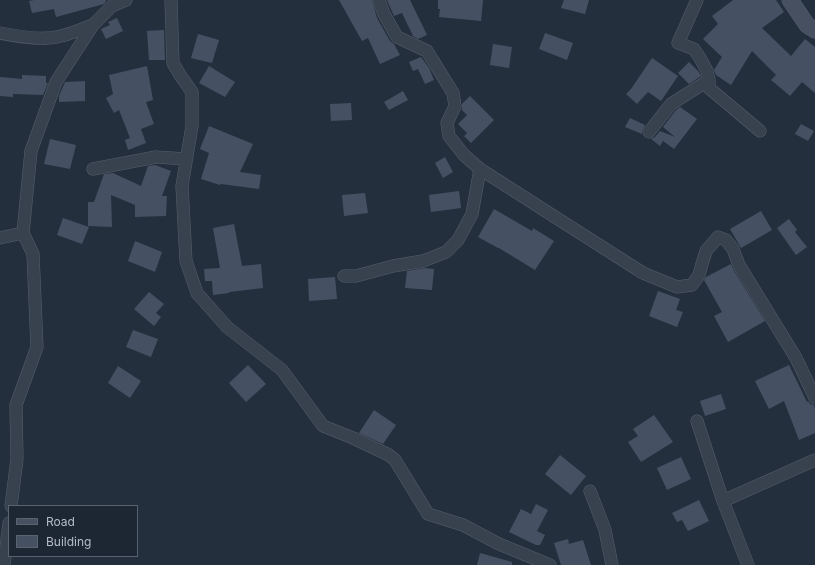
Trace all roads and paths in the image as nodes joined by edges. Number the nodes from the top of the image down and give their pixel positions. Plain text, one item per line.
1 (126, 0) edge
2 (171, 0) edge
3 (379, 0) edge
4 (696, 0) edge
5 (790, 0) edge
6 (111, 3) edge
7 (93, 25) junction
8 (815, 30) edge
9 (0, 33) edge
10 (709, 80) junction
11 (760, 131) dead end
12 (649, 132) dead end
13 (186, 159) junction
14 (92, 169) dead end
15 (480, 169) junction
16 (23, 233) junction
17 (0, 238) edge
18 (344, 276) dead end
19 (814, 394) edge
20 (698, 421) dead end
21 (815, 460) edge
22 (590, 491) dead end
23 (723, 501) junction
24 (11, 505) edge
25 (8, 531) edge
26 (4, 565) edge
27 (550, 565) edge
28 (612, 565) edge
29 (748, 565) edge

1 - 6 street
2 - 13 street
3 - 15 street
4 - 10 street
5 - 8 street
6 - 7 street
7 - 9 street
7 - 16 street
10 - 11 street
10 - 12 street
13 - 14 street
13 - 27 street
15 - 18 street
15 - 19 street
16 - 17 street
16 - 24 street
20 - 23 street
21 - 23 street
22 - 28 street
23 - 29 street
25 - 26 street

